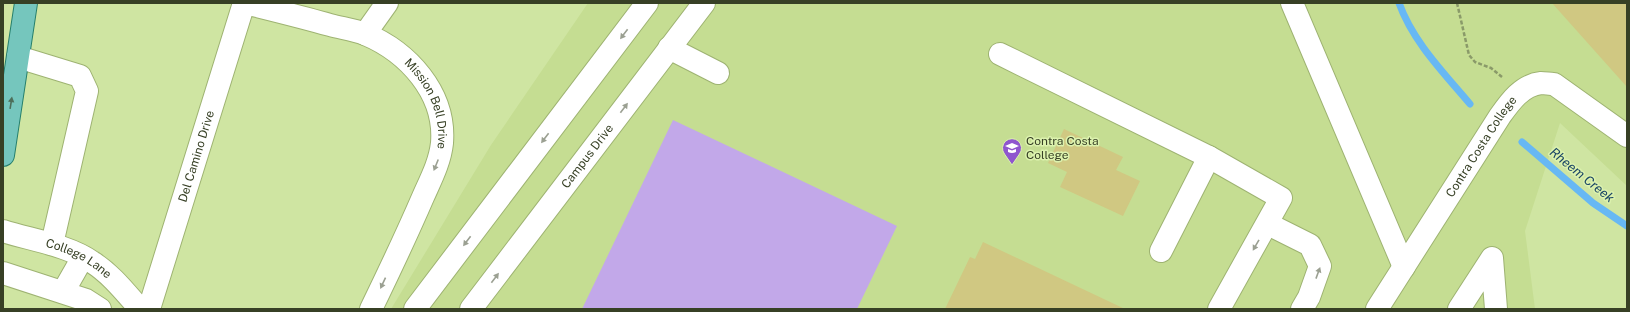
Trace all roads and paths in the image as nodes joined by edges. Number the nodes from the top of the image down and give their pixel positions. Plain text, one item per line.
1 (26, 3) edge
2 (245, 3) edge
3 (387, 3) edge
4 (647, 3) edge
5 (704, 3) edge
6 (1292, 3) edge
7 (1457, 3) edge
8 (365, 34) junction
9 (670, 48) junction
10 (1000, 54) dead end
11 (18, 57) junction
12 (718, 73) dead end
13 (1502, 77) dead end
14 (1627, 136) edge
15 (3, 155) edge
16 (1209, 157) junction
17 (1268, 224) junction
18 (3, 231) edge
19 (52, 244) junction
20 (1161, 251) dead end
21 (83, 257) junction
22 (1404, 268) junction
23 (3, 273) edge
24 (63, 292) junction
25 (100, 309) edge
26 (140, 309) edge
27 (149, 309) edge
28 (371, 309) edge
29 (415, 309) edge
30 (470, 309) edge
31 (1219, 309) edge
32 (1302, 309) edge
33 (1377, 309) edge
34 (1459, 309) edge
35 (1496, 309) edge

1 - 11 main road
2 - 8 street, Mission Bell Drive
2 - 27 street, Del Camino Drive
3 - 8 street
4 -> 29 street
5 - 9 street, Campus Drive
6 - 22 street
7 - 13 path
8 -> 28 street, Mission Bell Drive
9 - 12 street
30 -> 9 street, Campus Drive
10 - 16 street
15 -> 11 main road
11 - 19 street
14 - 22 street, Contra Costa College
16 - 17 street
16 - 20 street
17 -> 31 street
32 -> 17 street
18 - 19 street, College Lane
19 - 21 street, College Lane
21 - 24 street
21 - 26 street, College Lane
22 - 33 street, Contra Costa College
23 - 24 street
24 - 25 street
34 - 35 street

